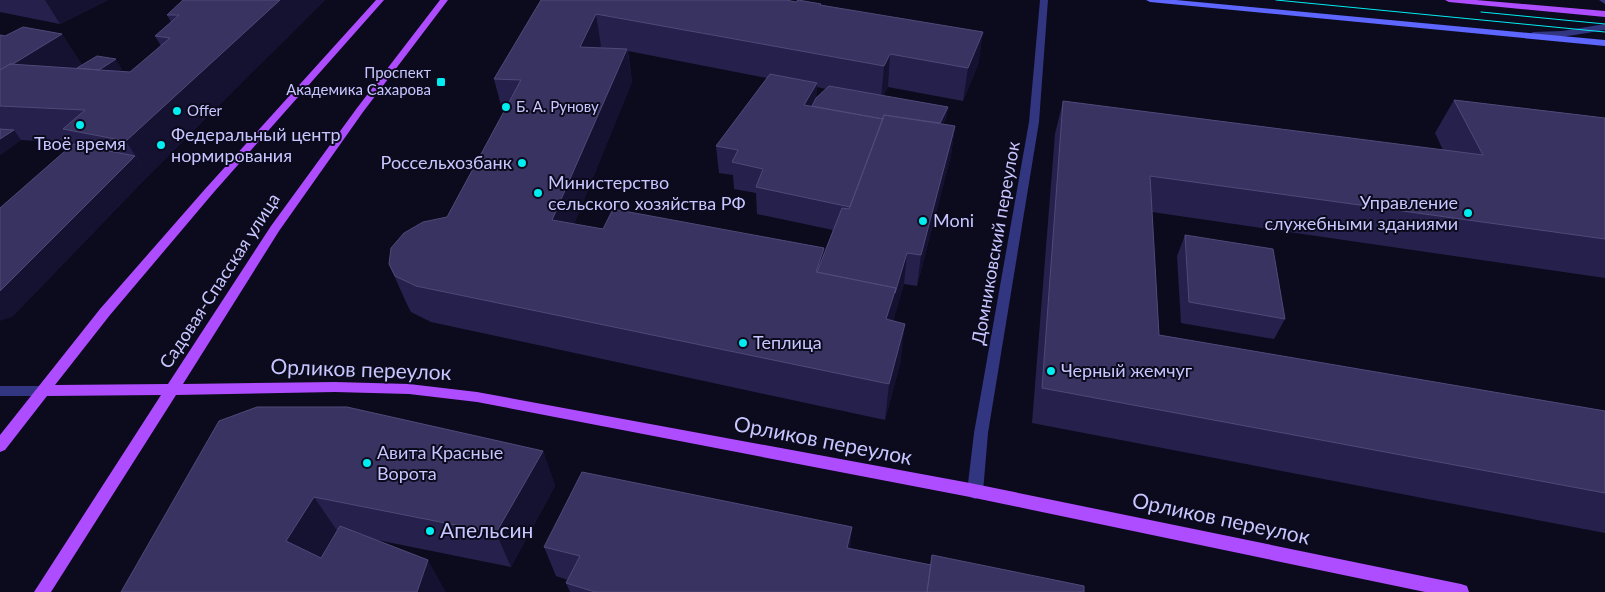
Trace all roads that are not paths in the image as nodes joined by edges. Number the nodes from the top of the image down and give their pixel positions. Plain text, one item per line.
1 (380, 0) edge
2 (444, 0) edge
3 (1044, 0) edge
4 (1150, 0) edge
5 (1449, 0) edge
6 (1605, 14) edge
7 (1605, 27) edge
8 (1528, 36) junction
9 (1605, 43) edge
10 (0, 390) edge
11 (171, 390) junction
12 (42, 391) junction
13 (0, 446) edge
14 (975, 492) junction
15 (42, 592) edge
16 (1461, 592) edge

1 - 12 main road
2 - 11 main road, Садовая-Спасская улица
3 - 14 street, Домниковский переулок
4 - 8 main road
5 - 6 main road
7 - 8 street
8 - 9 main road
10 - 12 street
11 - 12 main road, Орликов переулок
11 - 14 main road, Орликов переулок
11 - 15 main road, Садовая-Спасская улица
12 - 13 main road
14 - 16 main road, Орликов переулок

